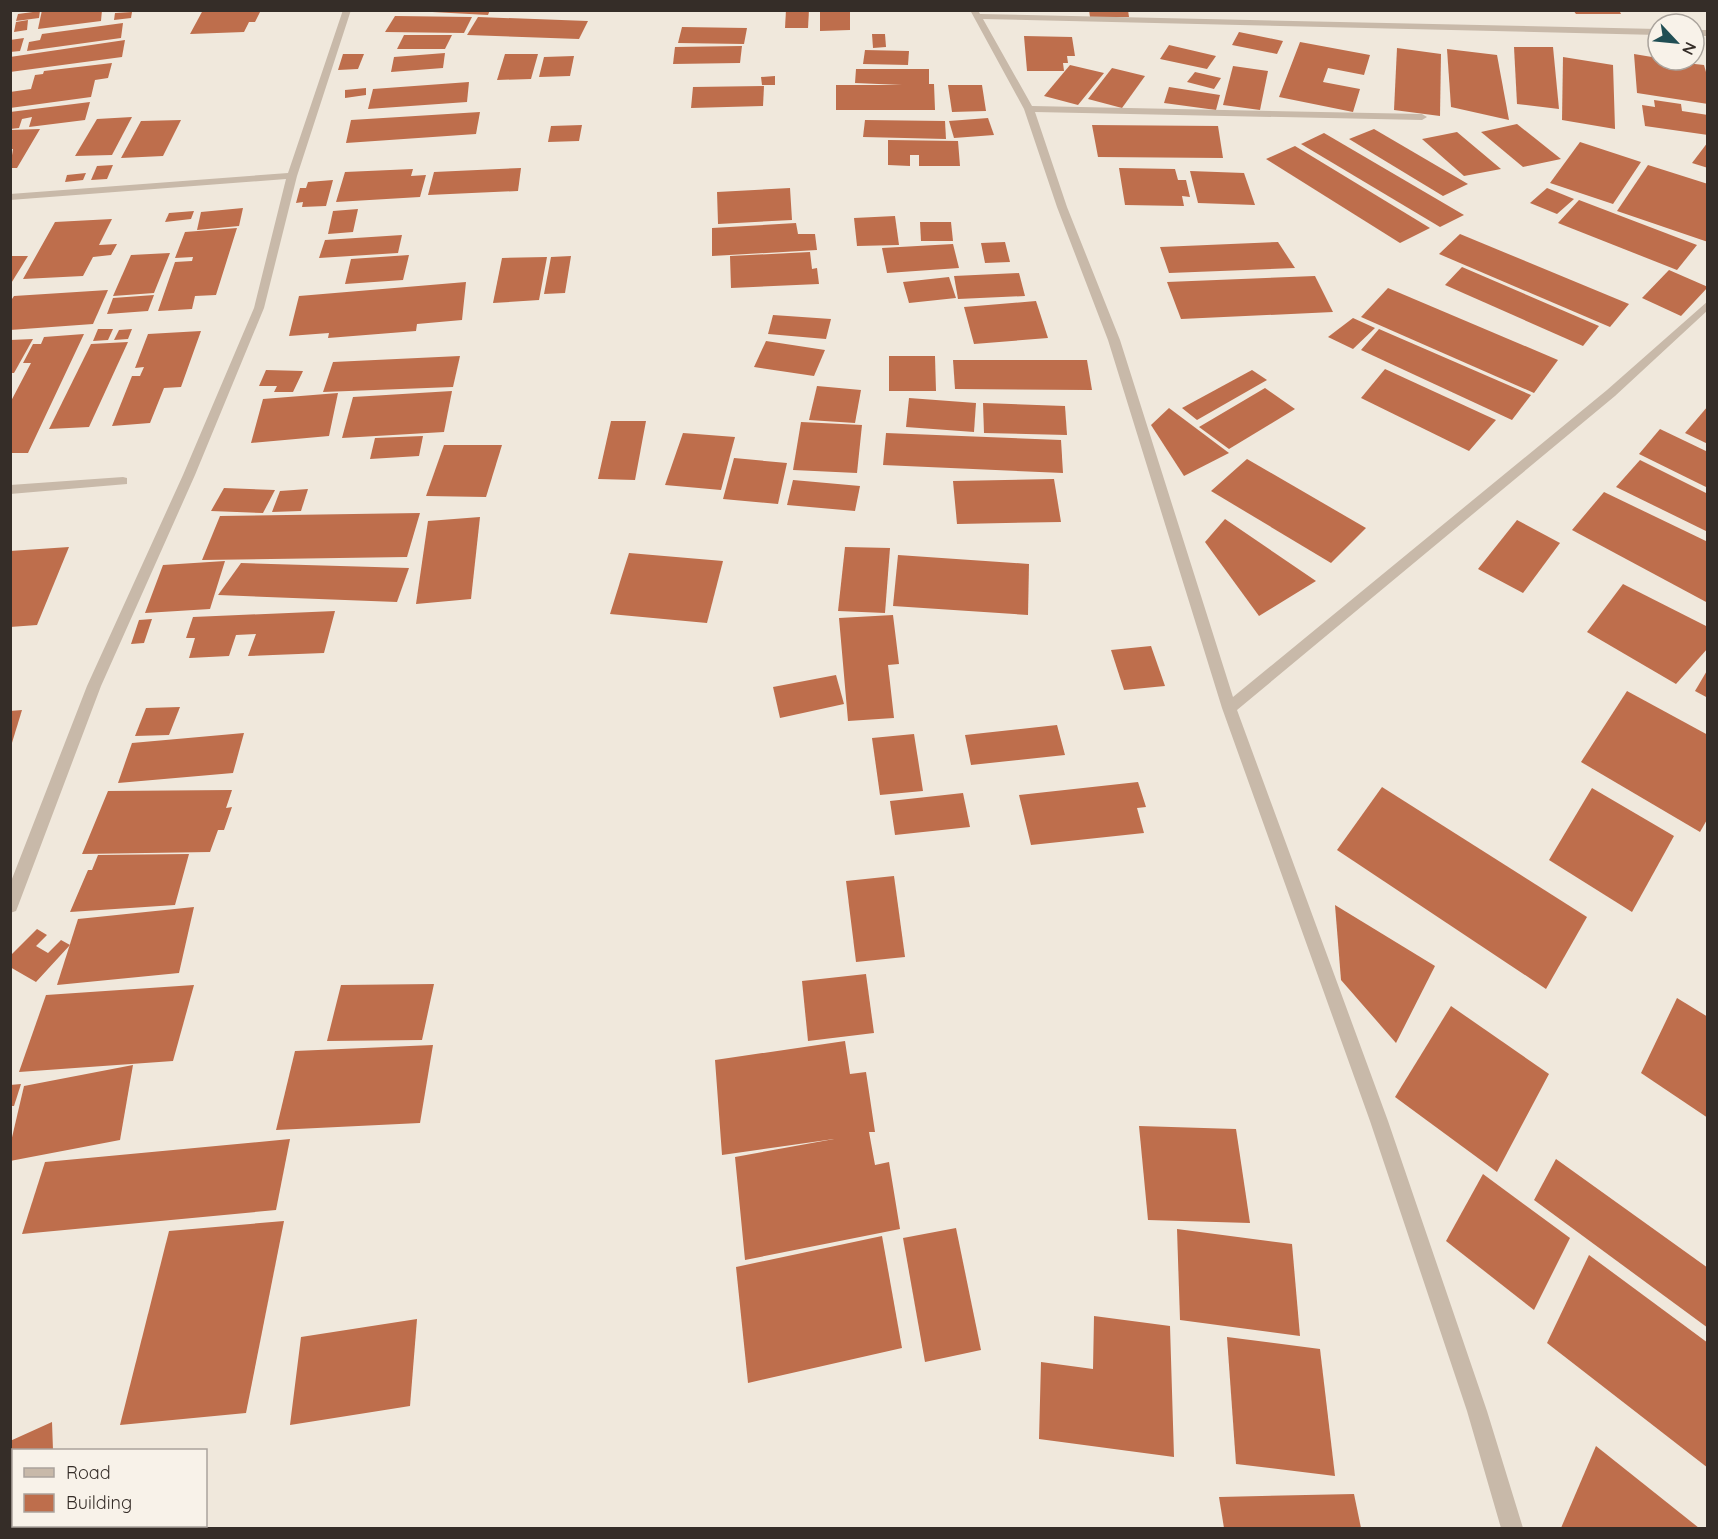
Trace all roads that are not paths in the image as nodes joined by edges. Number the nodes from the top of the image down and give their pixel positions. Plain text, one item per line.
1 (347, 10) edge
2 (976, 13) edge
3 (1646, 32) edge
4 (1029, 109) junction
5 (1422, 117) dead end
6 (292, 176) junction
7 (10, 196) edge
8 (1707, 304) edge
9 (123, 481) dead end
10 (10, 490) edge
11 (1229, 708) junction
12 (10, 906) edge
13 (1512, 1528) edge

1 - 6 street
2 - 3 street
2 - 4 street
4 - 5 street
4 - 11 street
6 - 7 street
6 - 12 street
8 - 11 street
9 - 10 street
11 - 13 street

